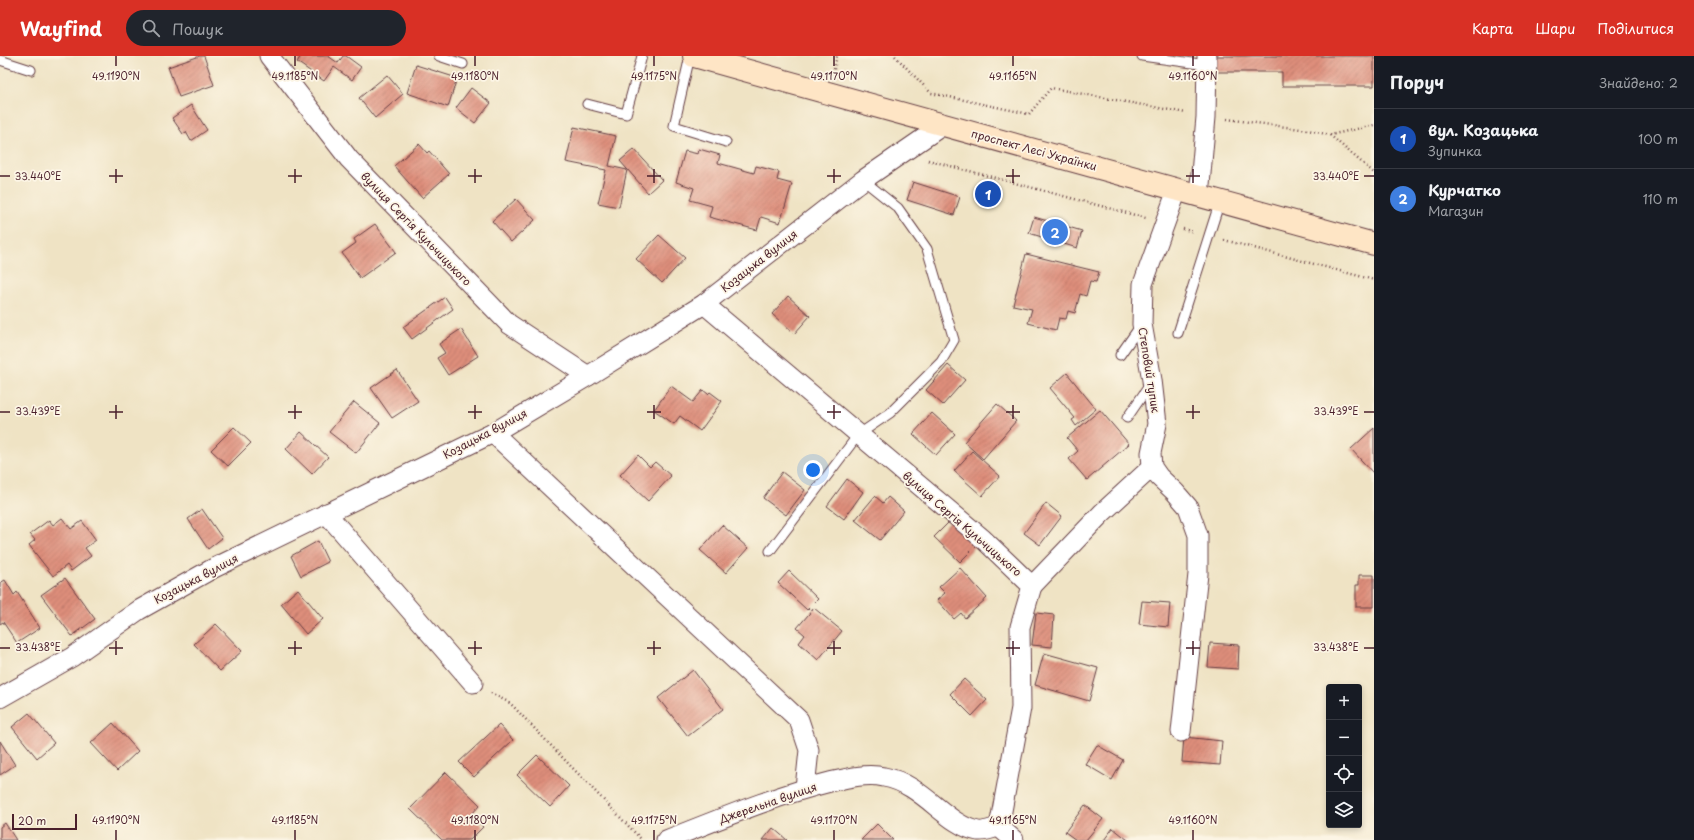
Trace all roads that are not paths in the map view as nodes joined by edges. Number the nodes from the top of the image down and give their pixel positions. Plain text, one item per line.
1 (269, 56) edge
2 (642, 56) edge
3 (690, 56) edge
4 (694, 56) edge
5 (1142, 56) edge
6 (444, 57) edge
7 (0, 60) edge
8 (1207, 60) edge
9 (463, 64) dead end
10 (31, 70) dead end
11 (587, 104) dead end
12 (943, 125) junction
13 (726, 142) dead end
14 (863, 180) junction
15 (1177, 190) junction
16 (1210, 198) junction
17 (1371, 240) edge
18 (704, 304) junction
19 (1142, 324) junction
20 (1178, 333) dead end
21 (1120, 355) dead end
22 (588, 376) junction
23 (1152, 380) junction
24 (1127, 418) dead end
25 (493, 433) junction
26 (858, 435) junction
27 (1152, 467) junction
28 (326, 513) junction
29 (770, 551) dead end
30 (1032, 586) junction
31 (473, 683) road end
32 (0, 698) edge
33 (1182, 732) dead end
34 (805, 788) junction
35 (993, 834) edge
36 (666, 840) edge
37 (1014, 840) edge

1 - 22 street, вулиця Сергія Кульчицького
2 - 11 lane
3 - 13 lane
4 - 12 street, проспект Лесі Українки
5 - 8 lane
6 - 9 lane
7 - 10 lane
8 - 16 street
12 - 14 street, Козацька вулиця
12 - 15 street, проспект Лесі Українки
14 - 18 street, Козацька вулиця
14 - 26 lane
15 - 16 street, проспект Лесі Українки
15 - 19 street, Степовий тупик
16 - 17 street, проспект Лесі Українки
16 - 20 lane
18 - 22 street, Козацька вулиця
18 - 26 street, вулиця Сергія Кульчицького
19 - 21 lane
19 - 23 street, Степовий тупик
22 - 25 street, Козацька вулиця
23 - 24 lane
23 - 27 street, Степовий тупик
25 - 28 street, Козацька вулиця
25 - 34 street
26 - 29 lane
26 - 30 street, вулиця Сергія Кульчицького
27 - 30 street
27 - 33 street
28 - 31 street
28 - 32 street, Козацька вулиця
30 - 35 street
34 - 35 street, Джерельна вулиця
34 - 36 street, Джерельна вулиця
35 - 37 street

